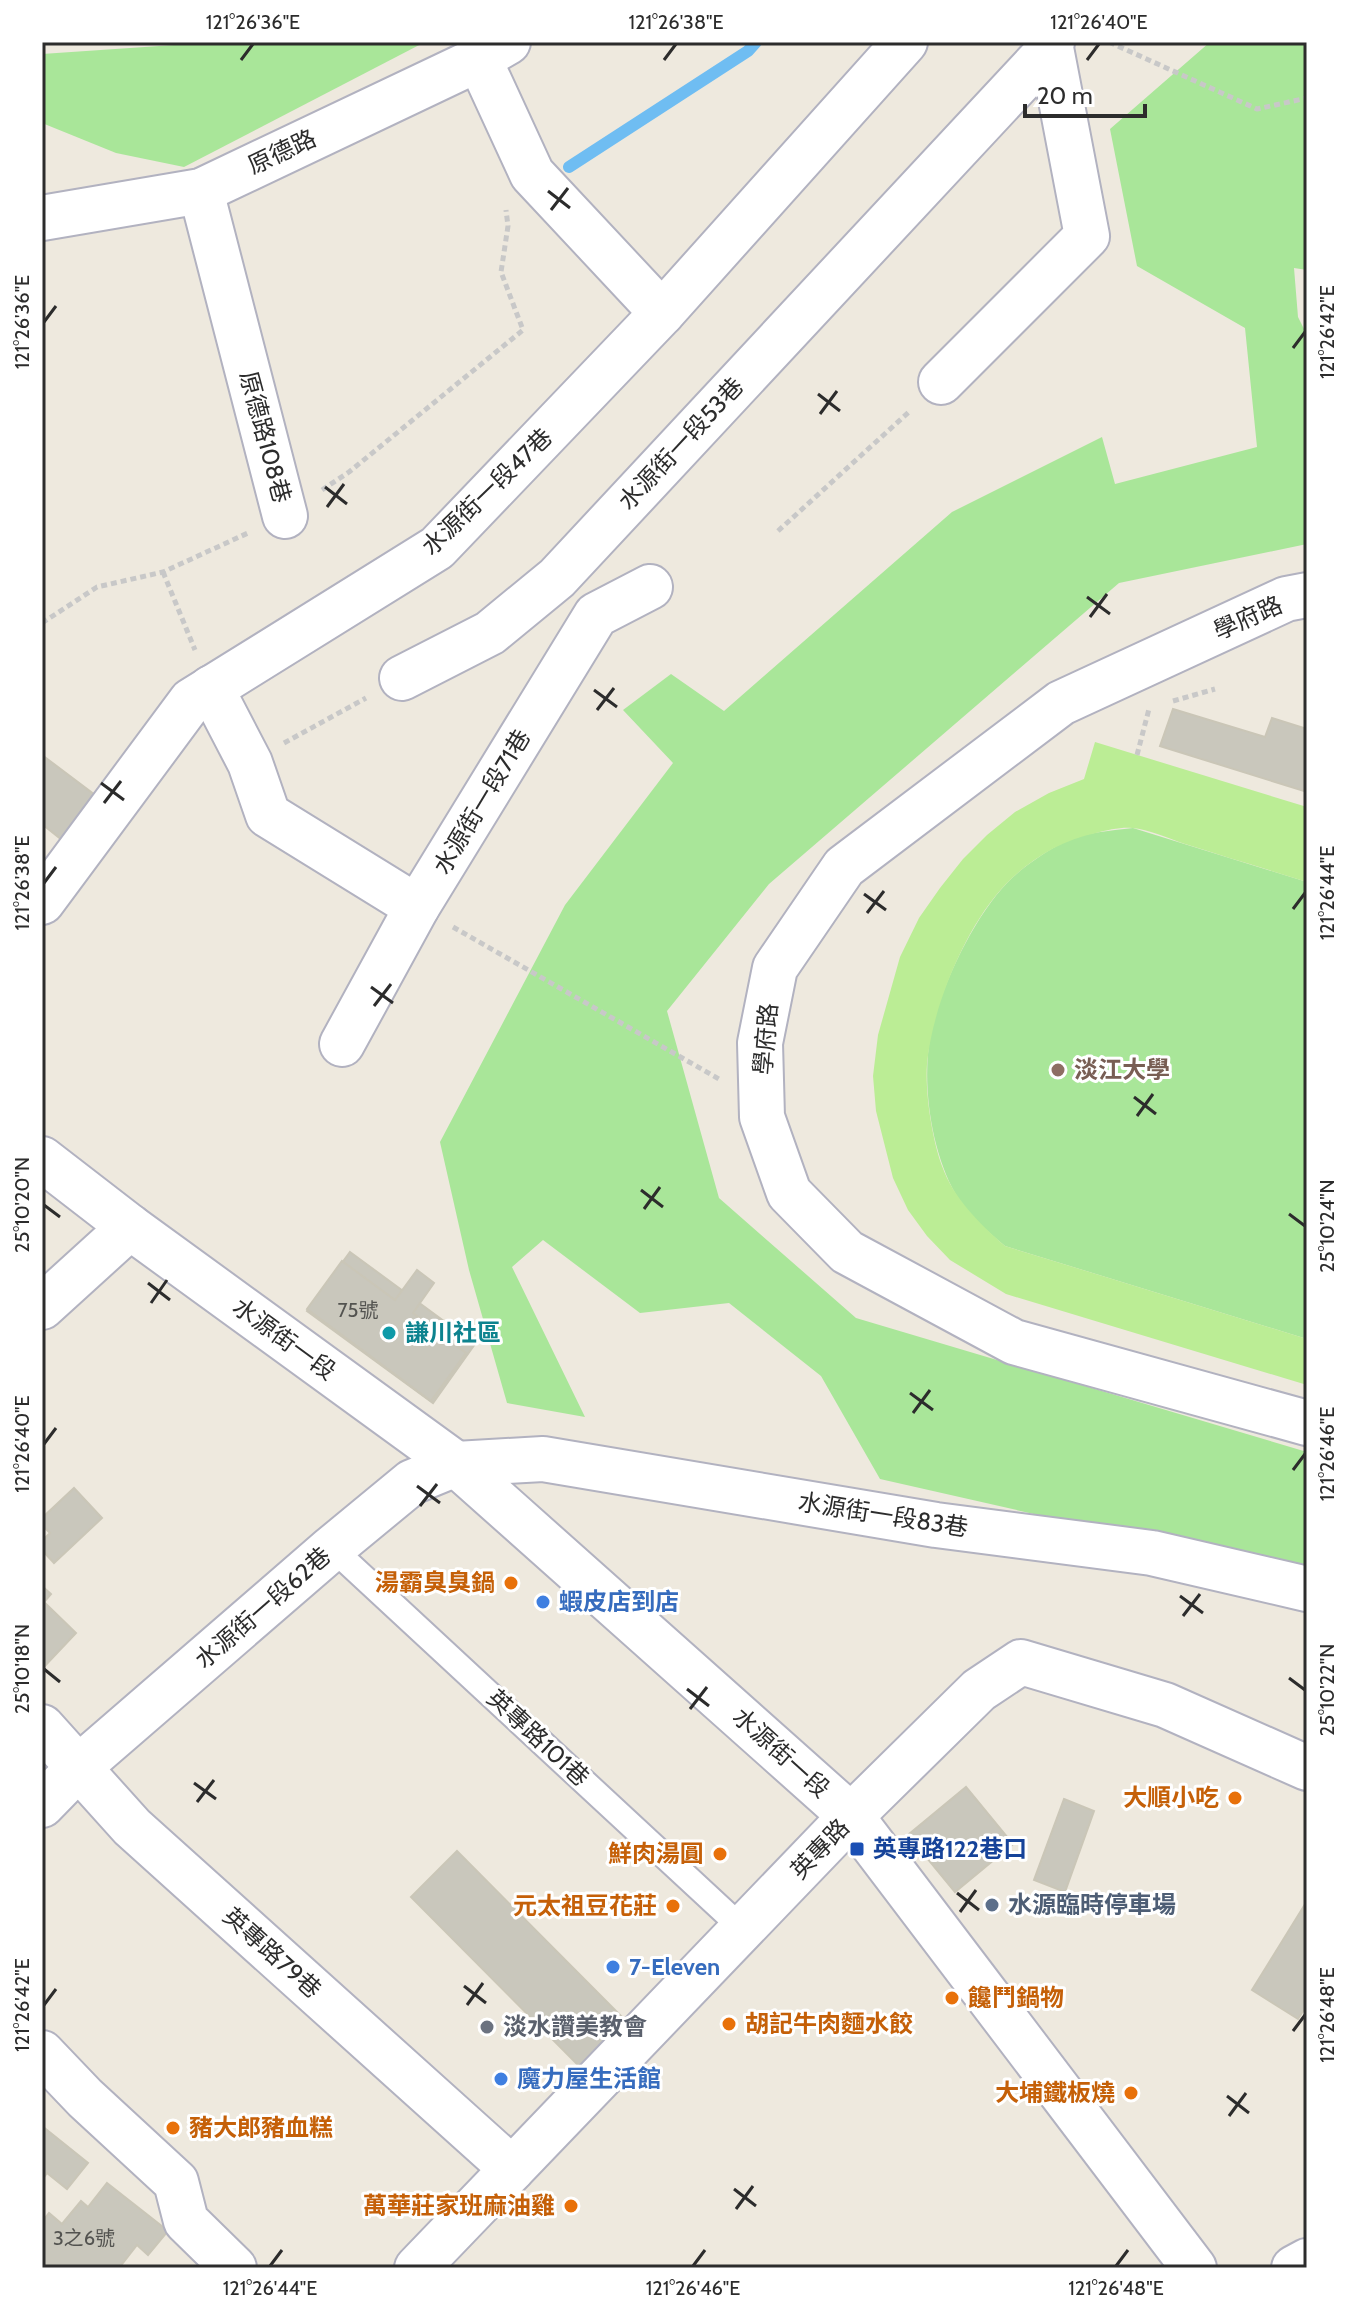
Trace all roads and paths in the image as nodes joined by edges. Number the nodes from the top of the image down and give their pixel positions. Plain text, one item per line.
1 (905, 42) edge
2 (1109, 42) edge
3 (1051, 45) edge
4 (494, 50) edge
5 (1307, 98) edge
6 (532, 174) junction
7 (201, 191) junction
8 (42, 218) edge
9 (662, 313) junction
10 (941, 382) joint
11 (285, 516) junction
12 (778, 531) dead end
13 (163, 572) junction
14 (557, 578) junction
15 (650, 587) dead end
16 (1307, 595) edge
17 (596, 615) junction
18 (42, 623) edge
19 (402, 678) joint
20 (211, 688) junction
21 (1215, 689) dead end
22 (1163, 704) dead end
23 (1150, 708) dead end
24 (1137, 755) dead end
25 (250, 763) junction
26 (42, 902) edge
27 (417, 907) junction
28 (342, 1044) dead end
29 (767, 1129) junction
30 (42, 1159) edge
31 (130, 1227) junction
32 (42, 1307) edge
33 (1307, 1423) edge
34 (456, 1464) junction
35 (332, 1548) junction
36 (1307, 1589) edge
37 (42, 1727) edge
38 (79, 1767) junction
39 (1307, 1769) edge
40 (42, 1805) edge
41 (851, 1816) junction
42 (743, 1929) junction
43 (42, 2053) edge
44 (512, 2169) junction
45 (1307, 2261) edge
46 (234, 2268) edge
47 (417, 2268) edge
48 (1194, 2268) edge
49 (1294, 2268) edge

1 - 9 street, 水源街一段47巷
2 - 5 path
3 - 10 street
3 - 14 street, 水源街一段53巷
4 - 6 street
4 - 7 street, 原德路
6 - 9 street
6 - 11 path
7 - 8 street, 原德路
7 - 11 street, 原德路108巷
9 - 20 street, 水源街一段47巷
10 - 12 path
11 - 13 path, 原德路108巷
13 - 18 path, 原德路108巷
13 - 20 path
14 - 17 street
14 - 19 street, 水源街一段53巷
15 - 17 street
16 - 29 street, 學府路
17 - 27 street, 水源街一段71巷
19 - 25 path
20 - 25 street
20 - 26 street, 水源街一段47巷
21 - 22 path
23 - 24 path
25 - 27 street
27 - 28 street, 水源街一段71巷
27 - 29 path
29 - 33 street, 學府路
30 - 31 street, 水源街一段
31 - 32 street
31 - 34 street, 水源街一段
34 - 35 street, 水源街一段62巷
34 - 36 street, 水源街一段83巷
34 - 41 street, 水源街一段
35 - 38 street, 水源街一段62巷
35 - 42 lane, 英專路101巷
37 - 38 street, 英專路79巷
38 - 40 street, 水源街一段62巷
38 - 44 street, 英專路79巷
39 - 41 street, 英專路
41 - 42 street, 英專路
41 - 48 street, 水源街一段
42 - 44 street, 英專路
43 - 46 street
44 - 47 street, 英專路
45 - 49 street

